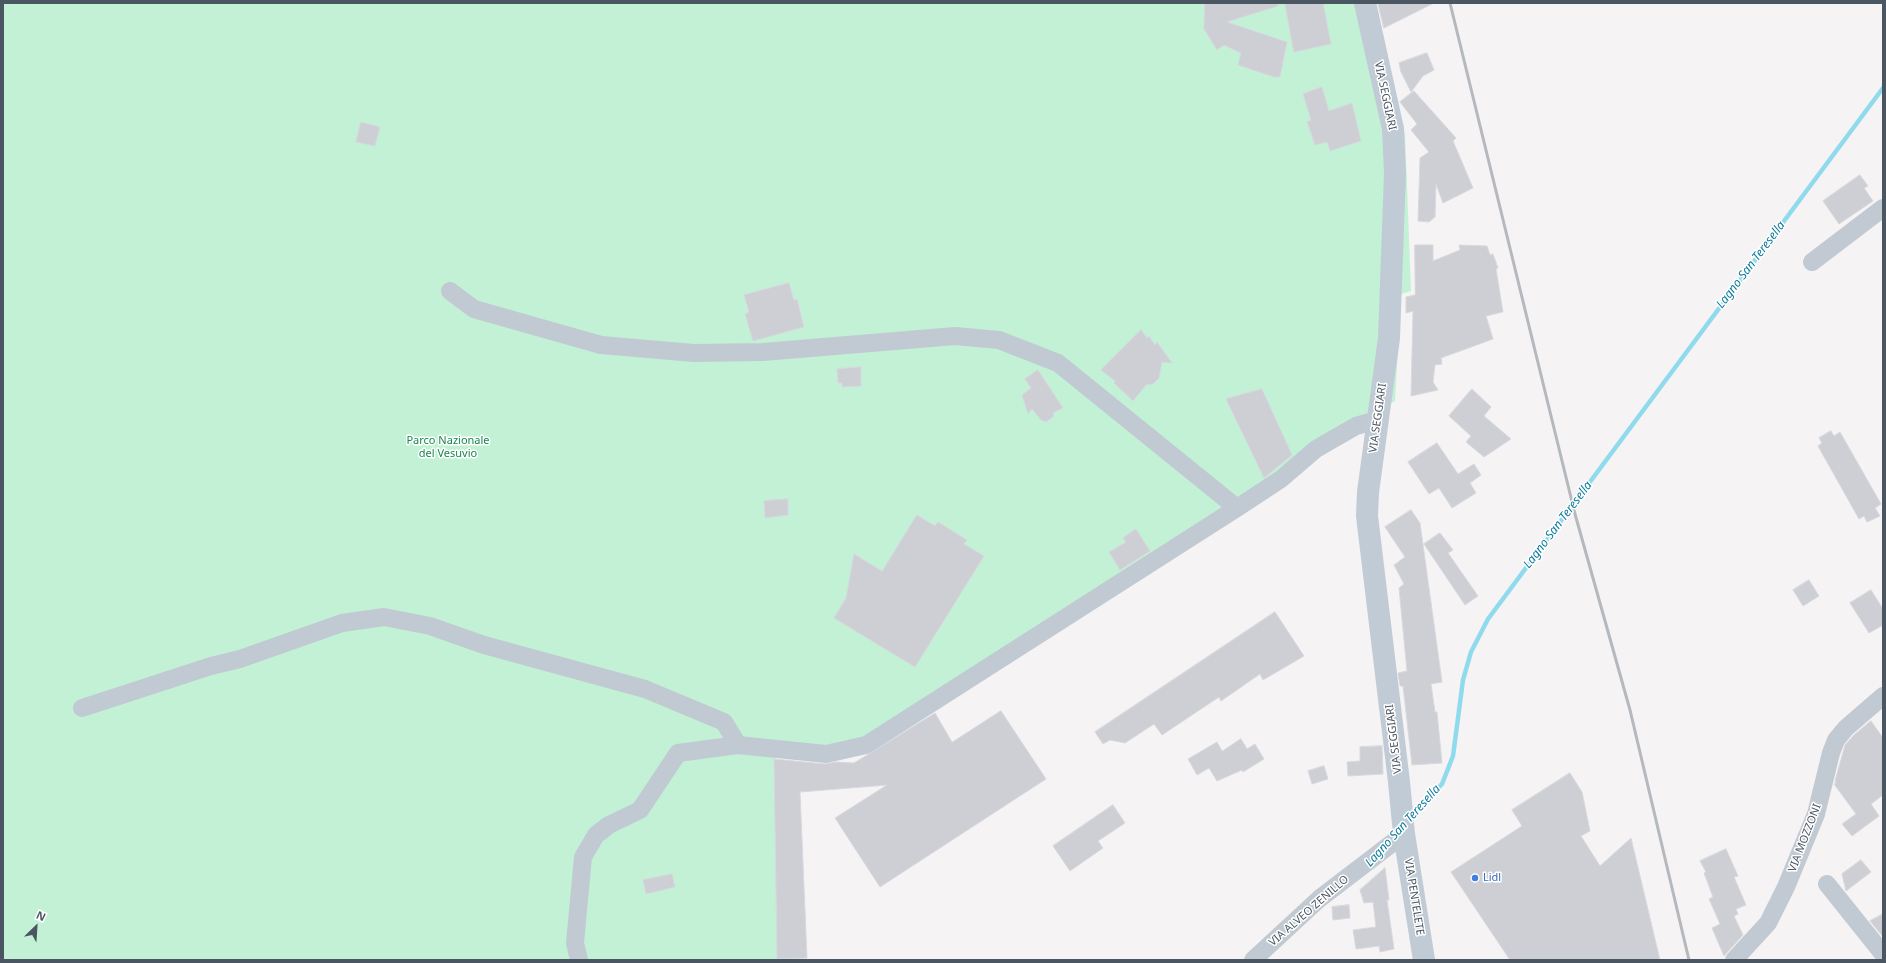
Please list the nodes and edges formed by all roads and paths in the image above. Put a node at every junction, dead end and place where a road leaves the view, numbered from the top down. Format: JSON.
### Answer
{"nodes":[{"id":1,"x":1365,"y":3,"type":"edge"},
{"id":2,"x":1883,"y":208,"type":"edge"},
{"id":3,"x":1812,"y":262,"type":"dead end"},
{"id":4,"x":450,"y":291,"type":"dead end"},
{"id":5,"x":1377,"y":420,"type":"junction"},
{"id":6,"x":1236,"y":508,"type":"junction"},
{"id":7,"x":1883,"y":696,"type":"edge"},
{"id":8,"x":82,"y":708,"type":"dead end"},
{"id":9,"x":738,"y":745,"type":"junction"},
{"id":10,"x":1404,"y":834,"type":"junction"},
{"id":11,"x":1827,"y":884,"type":"dead end"},
{"id":12,"x":1883,"y":954,"type":"edge"},
{"id":13,"x":579,"y":960,"type":"edge"},
{"id":14,"x":1253,"y":960,"type":"edge"},
{"id":15,"x":1424,"y":960,"type":"edge"},
{"id":16,"x":1734,"y":960,"type":"edge"}],
"edges":[{"from":1,"to":5,"type":"main road","name":"VIA SEGGIARI"},
{"from":2,"to":3,"type":"street"},
{"from":4,"to":6,"type":"street"},
{"from":5,"to":6,"type":"street"},
{"from":5,"to":10,"type":"main road","name":"VIA SEGGIARI"},
{"from":6,"to":9,"type":"street"},
{"from":7,"to":16,"type":"street","name":"VIA MOZZONI"},
{"from":8,"to":9,"type":"street"},
{"from":9,"to":13,"type":"street"},
{"from":10,"to":14,"type":"street","name":"VIA ALVEO ZENILLO"},
{"from":10,"to":15,"type":"main road","name":"VIA PENTELETE"},
{"from":11,"to":12,"type":"street"}]}
